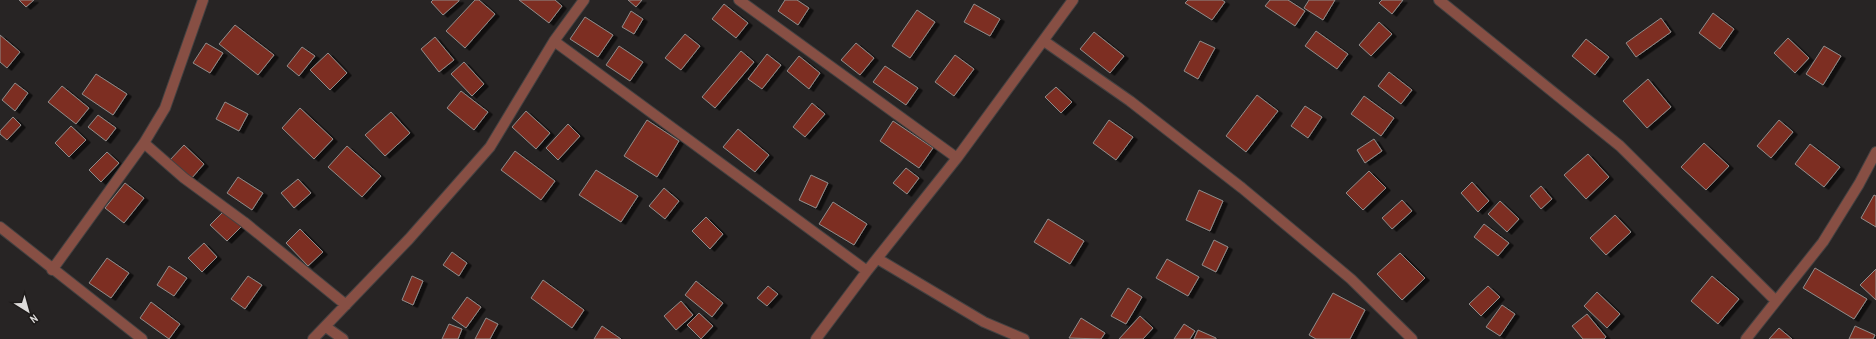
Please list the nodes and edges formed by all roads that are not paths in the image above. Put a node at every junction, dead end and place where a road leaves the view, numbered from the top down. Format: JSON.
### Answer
{"nodes":[{"id":1,"x":203,"y":0,"type":"edge"},
{"id":2,"x":584,"y":0,"type":"edge"},
{"id":3,"x":739,"y":0,"type":"edge"},
{"id":4,"x":1073,"y":0,"type":"edge"},
{"id":5,"x":1439,"y":0,"type":"edge"},
{"id":6,"x":554,"y":40,"type":"junction"},
{"id":7,"x":1044,"y":41,"type":"junction"},
{"id":8,"x":144,"y":143,"type":"junction"},
{"id":9,"x":1876,"y":152,"type":"edge"},
{"id":10,"x":957,"y":158,"type":"junction"},
{"id":11,"x":0,"y":227,"type":"edge"},
{"id":12,"x":878,"y":259,"type":"junction"},
{"id":13,"x":52,"y":270,"type":"junction"},
{"id":14,"x":867,"y":271,"type":"junction"},
{"id":15,"x":1775,"y":300,"type":"junction"},
{"id":16,"x":346,"y":305,"type":"junction"},
{"id":17,"x":326,"y":327,"type":"junction"},
{"id":18,"x":142,"y":339,"type":"edge"},
{"id":19,"x":313,"y":339,"type":"edge"},
{"id":20,"x":343,"y":339,"type":"edge"},
{"id":21,"x":816,"y":339,"type":"edge"},
{"id":22,"x":1024,"y":339,"type":"edge"},
{"id":23,"x":1412,"y":339,"type":"edge"},
{"id":24,"x":1746,"y":339,"type":"edge"}],
"edges":[{"from":1,"to":8,"type":"street"},
{"from":2,"to":6,"type":"street"},
{"from":3,"to":10,"type":"street"},
{"from":4,"to":7,"type":"street"},
{"from":5,"to":15,"type":"street"},
{"from":6,"to":14,"type":"street"},
{"from":6,"to":16,"type":"street"},
{"from":7,"to":10,"type":"street"},
{"from":7,"to":23,"type":"street"},
{"from":8,"to":13,"type":"street"},
{"from":8,"to":16,"type":"street"},
{"from":9,"to":15,"type":"street"},
{"from":10,"to":12,"type":"street"},
{"from":11,"to":13,"type":"street"},
{"from":12,"to":14,"type":"street"},
{"from":12,"to":22,"type":"street"},
{"from":13,"to":18,"type":"street"},
{"from":14,"to":21,"type":"street"},
{"from":15,"to":24,"type":"street"},
{"from":16,"to":17,"type":"street"},
{"from":17,"to":19,"type":"street"},
{"from":17,"to":20,"type":"street"}]}
